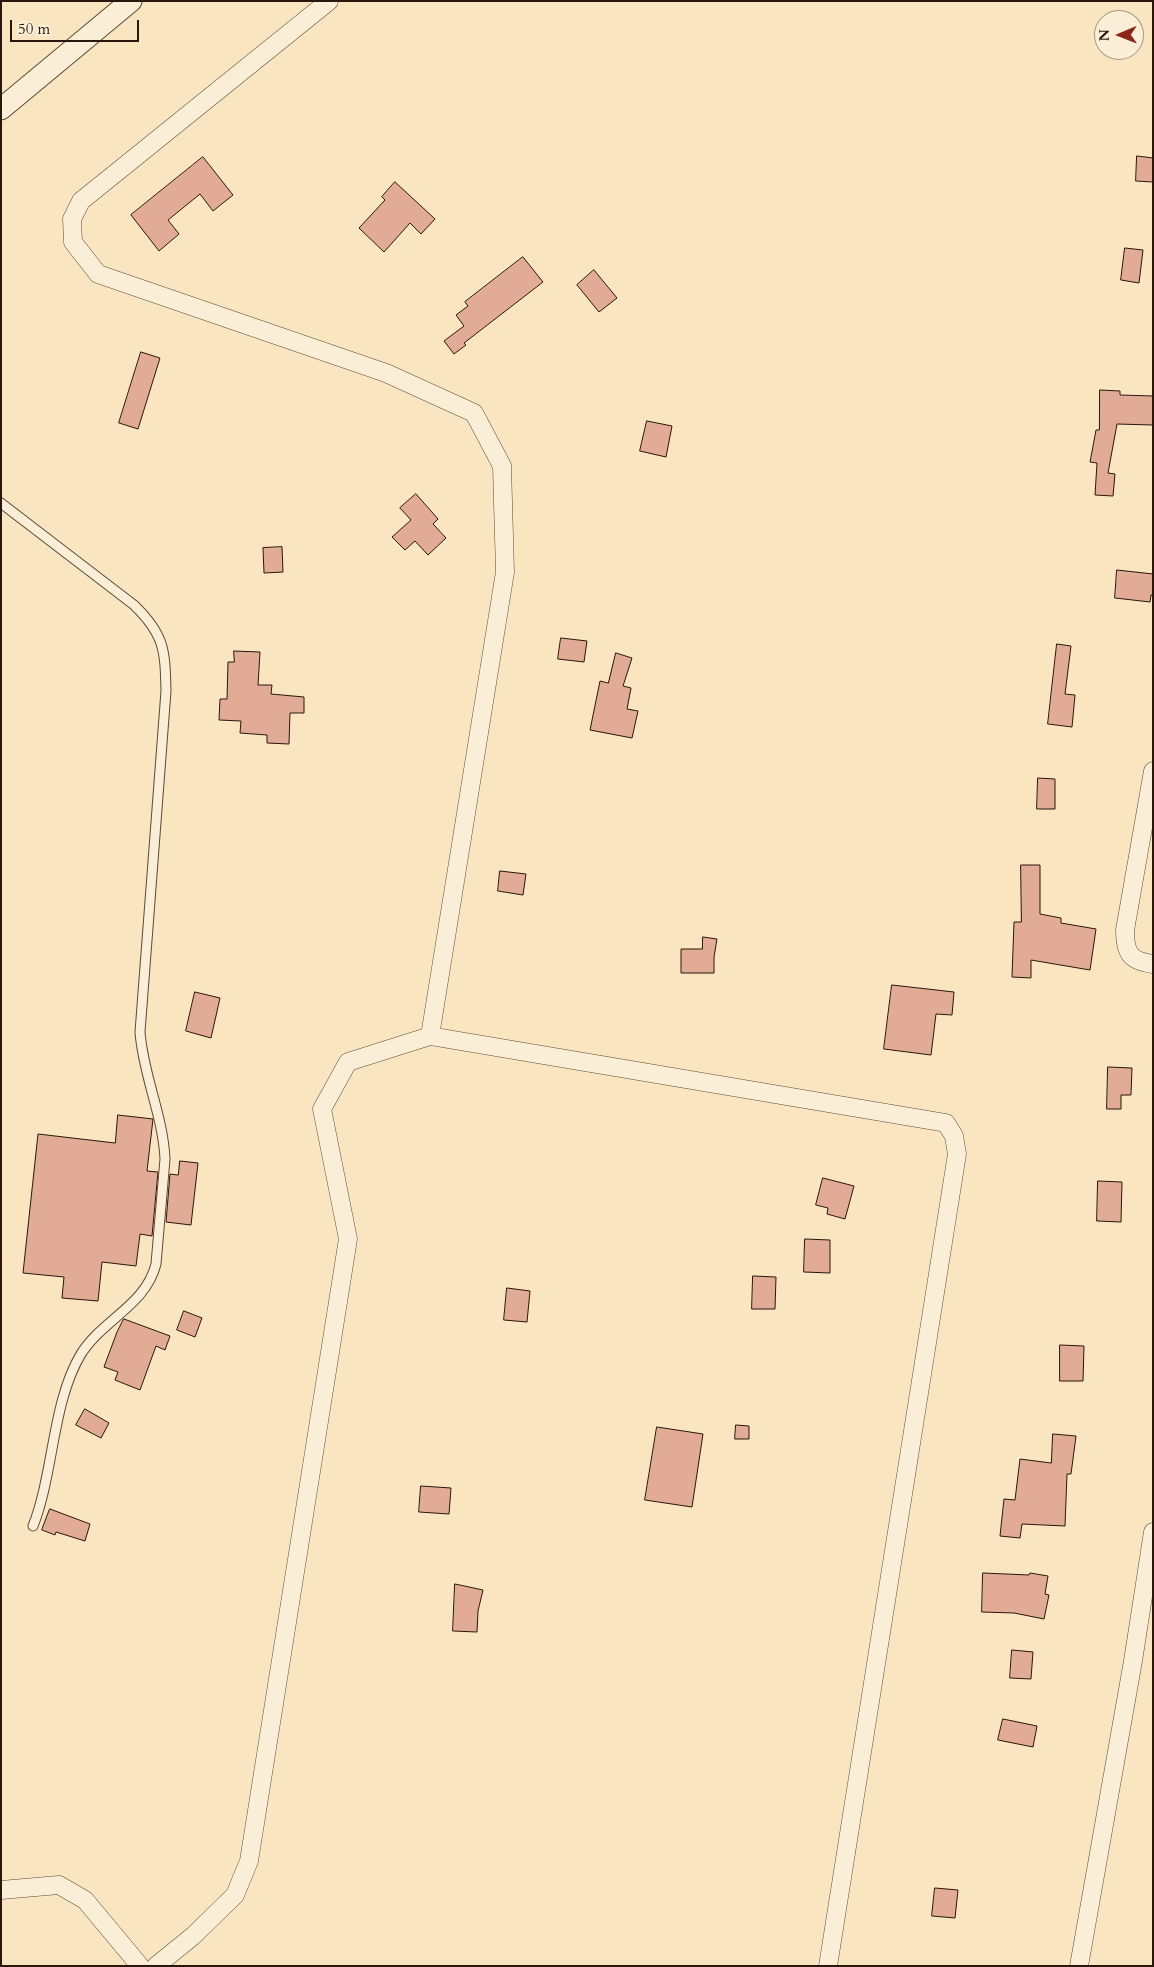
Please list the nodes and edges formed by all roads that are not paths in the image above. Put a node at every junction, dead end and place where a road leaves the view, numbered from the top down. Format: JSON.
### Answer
{"nodes":[{"id":1,"x":131,"y":1,"type":"edge"},
{"id":2,"x":329,"y":1,"type":"edge"},
{"id":3,"x":1,"y":110,"type":"edge"},
{"id":4,"x":1,"y":503,"type":"edge"},
{"id":5,"x":1153,"y":771,"type":"edge"},
{"id":6,"x":1153,"y":964,"type":"edge"},
{"id":7,"x":430,"y":1036,"type":"junction"},
{"id":8,"x":33,"y":1526,"type":"dead end"},
{"id":9,"x":1153,"y":1532,"type":"edge"},
{"id":10,"x":1,"y":1890,"type":"edge"},
{"id":11,"x":140,"y":1966,"type":"edge"},
{"id":12,"x":156,"y":1966,"type":"edge"},
{"id":13,"x":828,"y":1966,"type":"edge"},
{"id":14,"x":1079,"y":1966,"type":"edge"}],
"edges":[{"from":1,"to":3,"type":"street"},
{"from":2,"to":7,"type":"street"},
{"from":4,"to":8,"type":"lane"},
{"from":5,"to":6,"type":"street"},
{"from":7,"to":12,"type":"street"},
{"from":7,"to":13,"type":"street"},
{"from":9,"to":14,"type":"street"},
{"from":10,"to":11,"type":"street"}]}
